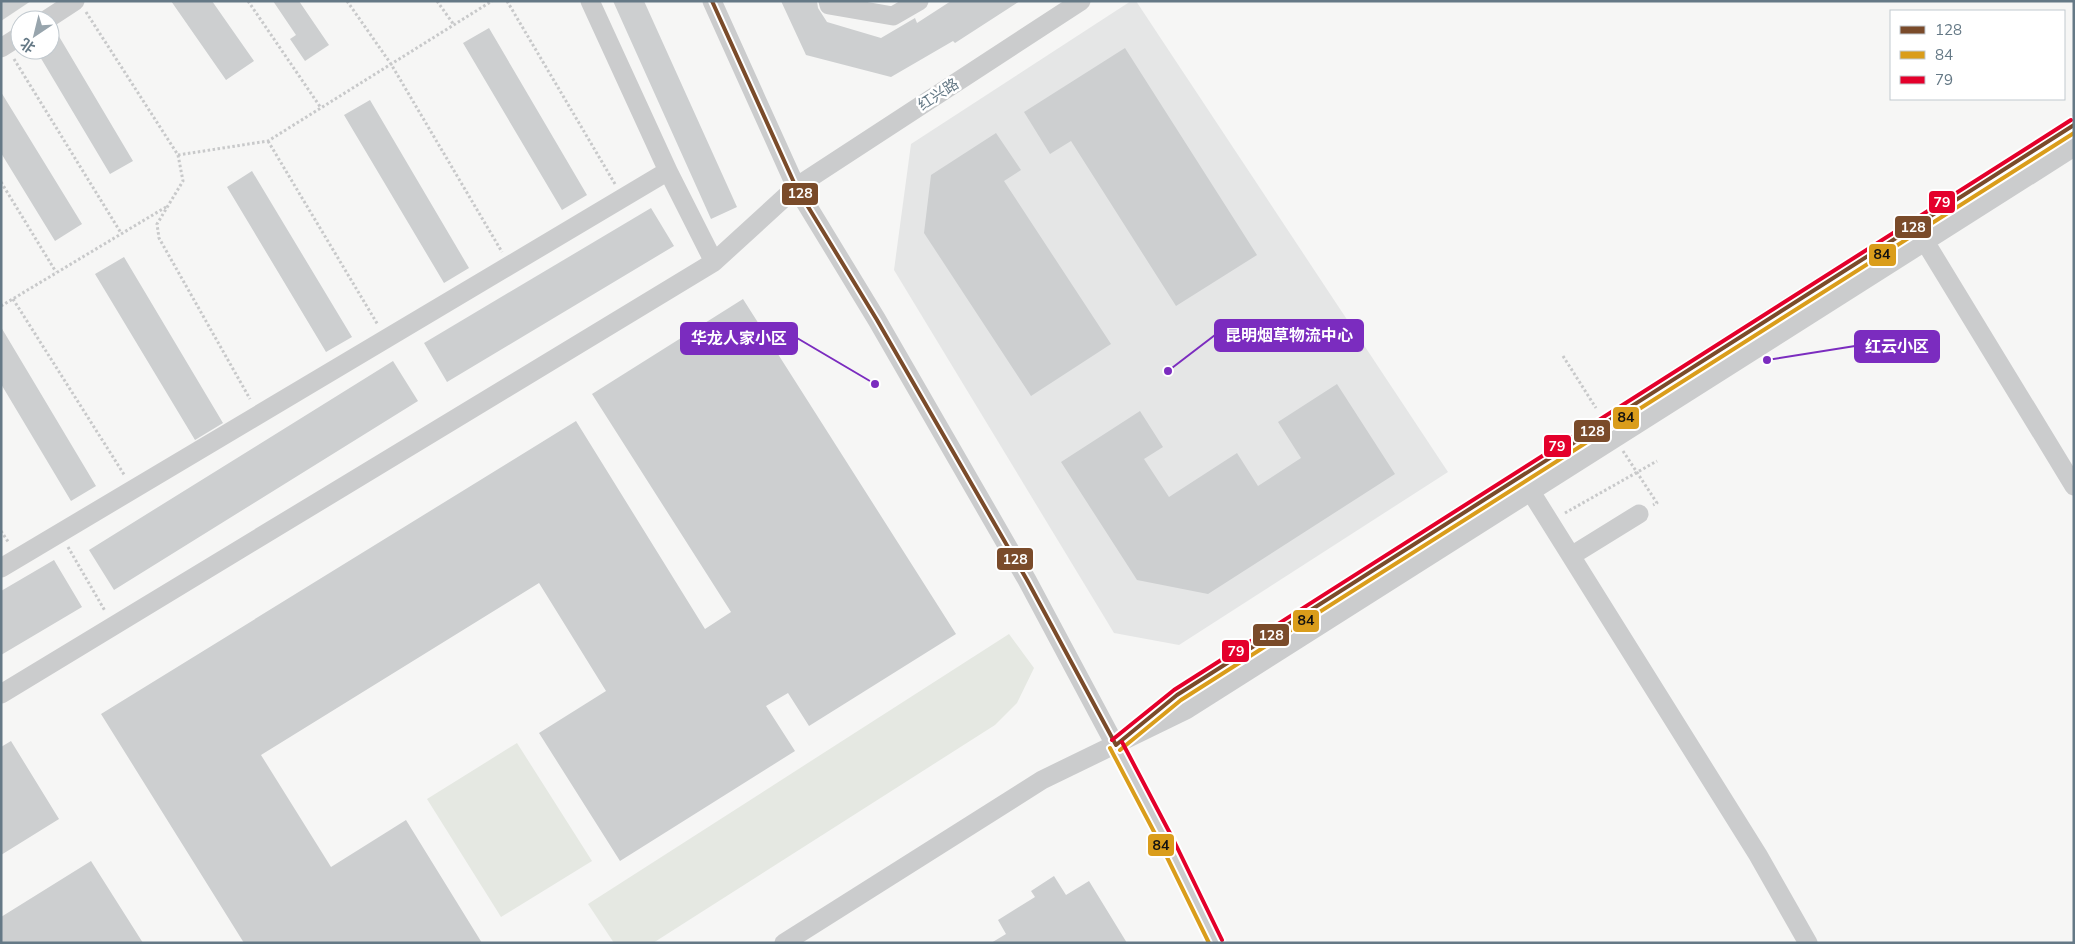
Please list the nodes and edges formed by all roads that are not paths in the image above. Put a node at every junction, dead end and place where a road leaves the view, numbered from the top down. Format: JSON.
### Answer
{"nodes":[{"id":1,"x":590,"y":1,"type":"edge"},
{"id":2,"x":712,"y":1,"type":"edge"},
{"id":3,"x":828,"y":1,"type":"edge"},
{"id":4,"x":919,"y":1,"type":"edge"},
{"id":5,"x":1082,"y":1,"type":"edge"},
{"id":6,"x":80,"y":5,"type":"edge"},
{"id":7,"x":60,"y":14,"type":"edge"},
{"id":8,"x":2074,"y":125,"type":"edge"},
{"id":9,"x":2074,"y":147,"type":"edge"},
{"id":10,"x":668,"y":171,"type":"junction"},
{"id":11,"x":796,"y":188,"type":"junction"},
{"id":12,"x":1924,"y":240,"type":"junction"},
{"id":13,"x":714,"y":262,"type":"junction"},
{"id":14,"x":2074,"y":486,"type":"edge"},
{"id":15,"x":1530,"y":492,"type":"junction"},
{"id":16,"x":1639,"y":514,"type":"dead end"},
{"id":17,"x":1571,"y":556,"type":"junction"},
{"id":18,"x":1,"y":568,"type":"edge"},
{"id":19,"x":1,"y":694,"type":"edge"},
{"id":20,"x":1116,"y":745,"type":"junction"},
{"id":21,"x":784,"y":943,"type":"edge"},
{"id":22,"x":1216,"y":943,"type":"edge"},
{"id":23,"x":1808,"y":943,"type":"edge"}],
"edges":[{"from":1,"to":10,"type":"street"},
{"from":2,"to":11,"type":"street"},
{"from":3,"to":4,"type":"street"},
{"from":5,"to":11,"type":"street","name":"红兴路"},
{"from":6,"to":7,"type":"street"},
{"from":8,"to":20,"type":"street"},
{"from":9,"to":12,"type":"street"},
{"from":10,"to":13,"type":"street"},
{"from":10,"to":18,"type":"street"},
{"from":11,"to":13,"type":"street","name":"红兴路"},
{"from":11,"to":20,"type":"street"},
{"from":12,"to":14,"type":"street"},
{"from":12,"to":15,"type":"street"},
{"from":13,"to":19,"type":"street","name":"红兴路"},
{"from":15,"to":17,"type":"street"},
{"from":15,"to":20,"type":"street"},
{"from":16,"to":17,"type":"street"},
{"from":17,"to":23,"type":"street"},
{"from":20,"to":21,"type":"street"},
{"from":20,"to":22,"type":"street"}]}
